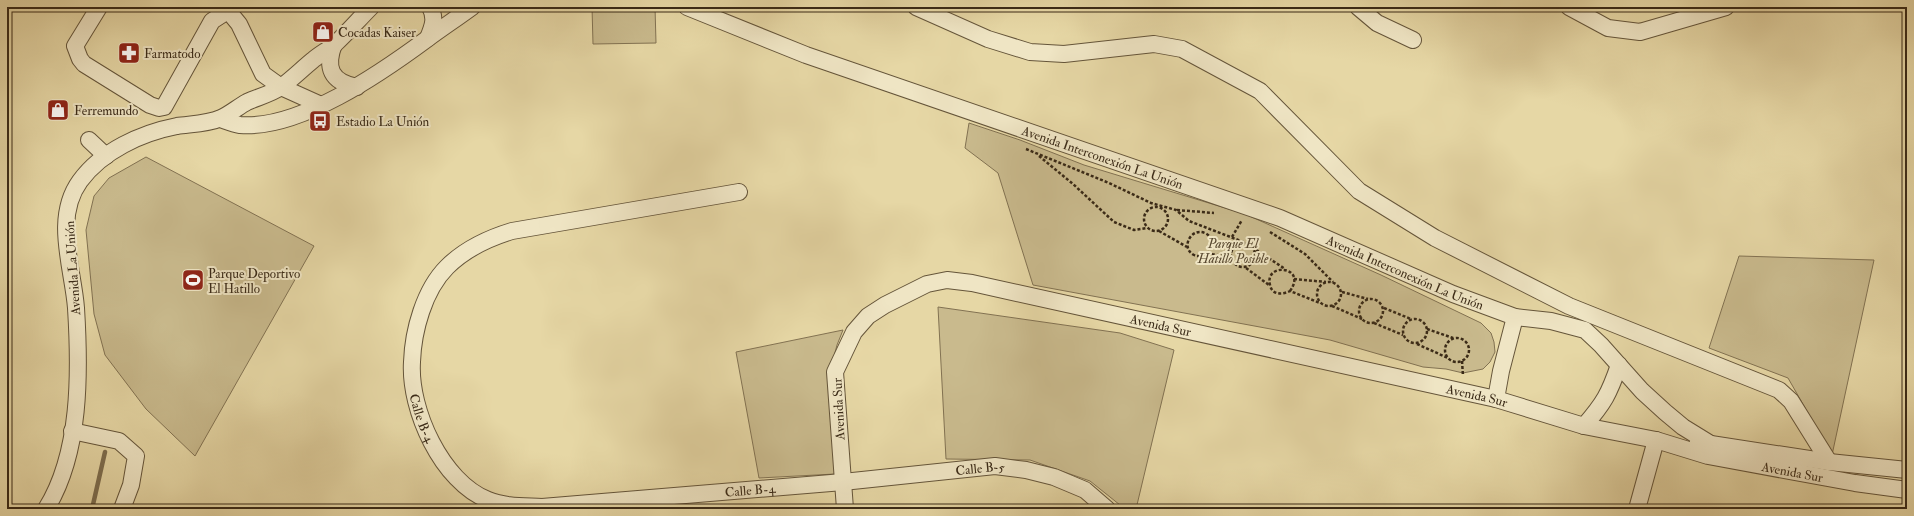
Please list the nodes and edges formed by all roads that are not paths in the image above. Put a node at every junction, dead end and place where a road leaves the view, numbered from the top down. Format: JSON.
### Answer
{"nodes":[{"id":1,"x":99,"y":7,"type":"edge"},
{"id":2,"x":371,"y":7,"type":"edge"},
{"id":3,"x":430,"y":7,"type":"edge"},
{"id":4,"x":472,"y":7,"type":"edge"},
{"id":5,"x":687,"y":7,"type":"edge"},
{"id":6,"x":916,"y":7,"type":"edge"},
{"id":7,"x":1358,"y":7,"type":"edge"},
{"id":8,"x":1569,"y":7,"type":"edge"},
{"id":9,"x":1726,"y":7,"type":"edge"},
{"id":10,"x":227,"y":9,"type":"edge"},
{"id":11,"x":931,"y":12,"type":"edge"},
{"id":12,"x":428,"y":38,"type":"junction"},
{"id":13,"x":1413,"y":40,"type":"dead end"},
{"id":14,"x":334,"y":44,"type":"junction"},
{"id":15,"x":281,"y":87,"type":"junction"},
{"id":16,"x":357,"y":87,"type":"junction"},
{"id":17,"x":321,"y":106,"type":"junction"},
{"id":18,"x":220,"y":119,"type":"junction"},
{"id":19,"x":89,"y":140,"type":"dead end"},
{"id":20,"x":106,"y":156,"type":"junction"},
{"id":21,"x":738,"y":192,"type":"dead end"},
{"id":22,"x":1515,"y":317,"type":"junction"},
{"id":23,"x":1619,"y":365,"type":"junction"},
{"id":24,"x":1496,"y":400,"type":"junction"},
{"id":25,"x":1584,"y":426,"type":"junction"},
{"id":26,"x":72,"y":432,"type":"junction"},
{"id":27,"x":1656,"y":440,"type":"junction"},
{"id":28,"x":1709,"y":443,"type":"junction"},
{"id":29,"x":1829,"y":462,"type":"junction"},
{"id":30,"x":1907,"y":470,"type":"edge"},
{"id":31,"x":843,"y":482,"type":"junction"},
{"id":32,"x":1907,"y":490,"type":"edge"},
{"id":33,"x":46,"y":509,"type":"edge"},
{"id":34,"x":122,"y":509,"type":"edge"},
{"id":35,"x":845,"y":509,"type":"edge"},
{"id":36,"x":1107,"y":509,"type":"edge"},
{"id":37,"x":1637,"y":509,"type":"edge"}],
"edges":[{"from":1,"to":10,"type":"street"},
{"from":2,"to":14,"type":"street","name":"Avenida La Unión"},
{"from":3,"to":12,"type":"street"},
{"from":4,"to":12,"type":"street","name":"Avenida La Unión"},
{"from":5,"to":22,"type":"street","name":"Avenida Interconexión La Unión"},
{"from":6,"to":11,"type":"street"},
{"from":7,"to":13,"type":"street"},
{"from":8,"to":9,"type":"street"},
{"from":10,"to":15,"type":"street"},
{"from":11,"to":29,"type":"street"},
{"from":12,"to":16,"type":"street","name":"Avenida La Unión"},
{"from":14,"to":15,"type":"street","name":"Avenida La Unión"},
{"from":14,"to":16,"type":"street"},
{"from":15,"to":17,"type":"street"},
{"from":15,"to":18,"type":"street","name":"Avenida La Unión"},
{"from":16,"to":17,"type":"street","name":"Avenida La Unión"},
{"from":17,"to":18,"type":"street","name":"Avenida La Unión"},
{"from":18,"to":20,"type":"street","name":"Avenida La Unión"},
{"from":19,"to":20,"type":"street"},
{"from":20,"to":26,"type":"street","name":"Avenida La Unión"},
{"from":21,"to":31,"type":"street","name":"Calle B-4"},
{"from":22,"to":23,"type":"street","name":"Avenida Sur"},
{"from":22,"to":24,"type":"street"},
{"from":23,"to":25,"type":"street"},
{"from":23,"to":28,"type":"street","name":"Avenida Sur"},
{"from":24,"to":25,"type":"street","name":"Avenida Sur"},
{"from":24,"to":31,"type":"street","name":"Avenida Sur"},
{"from":25,"to":27,"type":"street","name":"Avenida Sur"},
{"from":26,"to":33,"type":"street","name":"Avenida La Unión"},
{"from":26,"to":34,"type":"street"},
{"from":27,"to":28,"type":"street","name":"Avenida Sur"},
{"from":27,"to":32,"type":"street","name":"Avenida Sur"},
{"from":27,"to":37,"type":"street"},
{"from":28,"to":29,"type":"street","name":"Avenida Sur"},
{"from":29,"to":30,"type":"street","name":"Avenida Sur"},
{"from":31,"to":35,"type":"street","name":"Avenida Sur"},
{"from":31,"to":36,"type":"street","name":"Calle B-5"}]}
